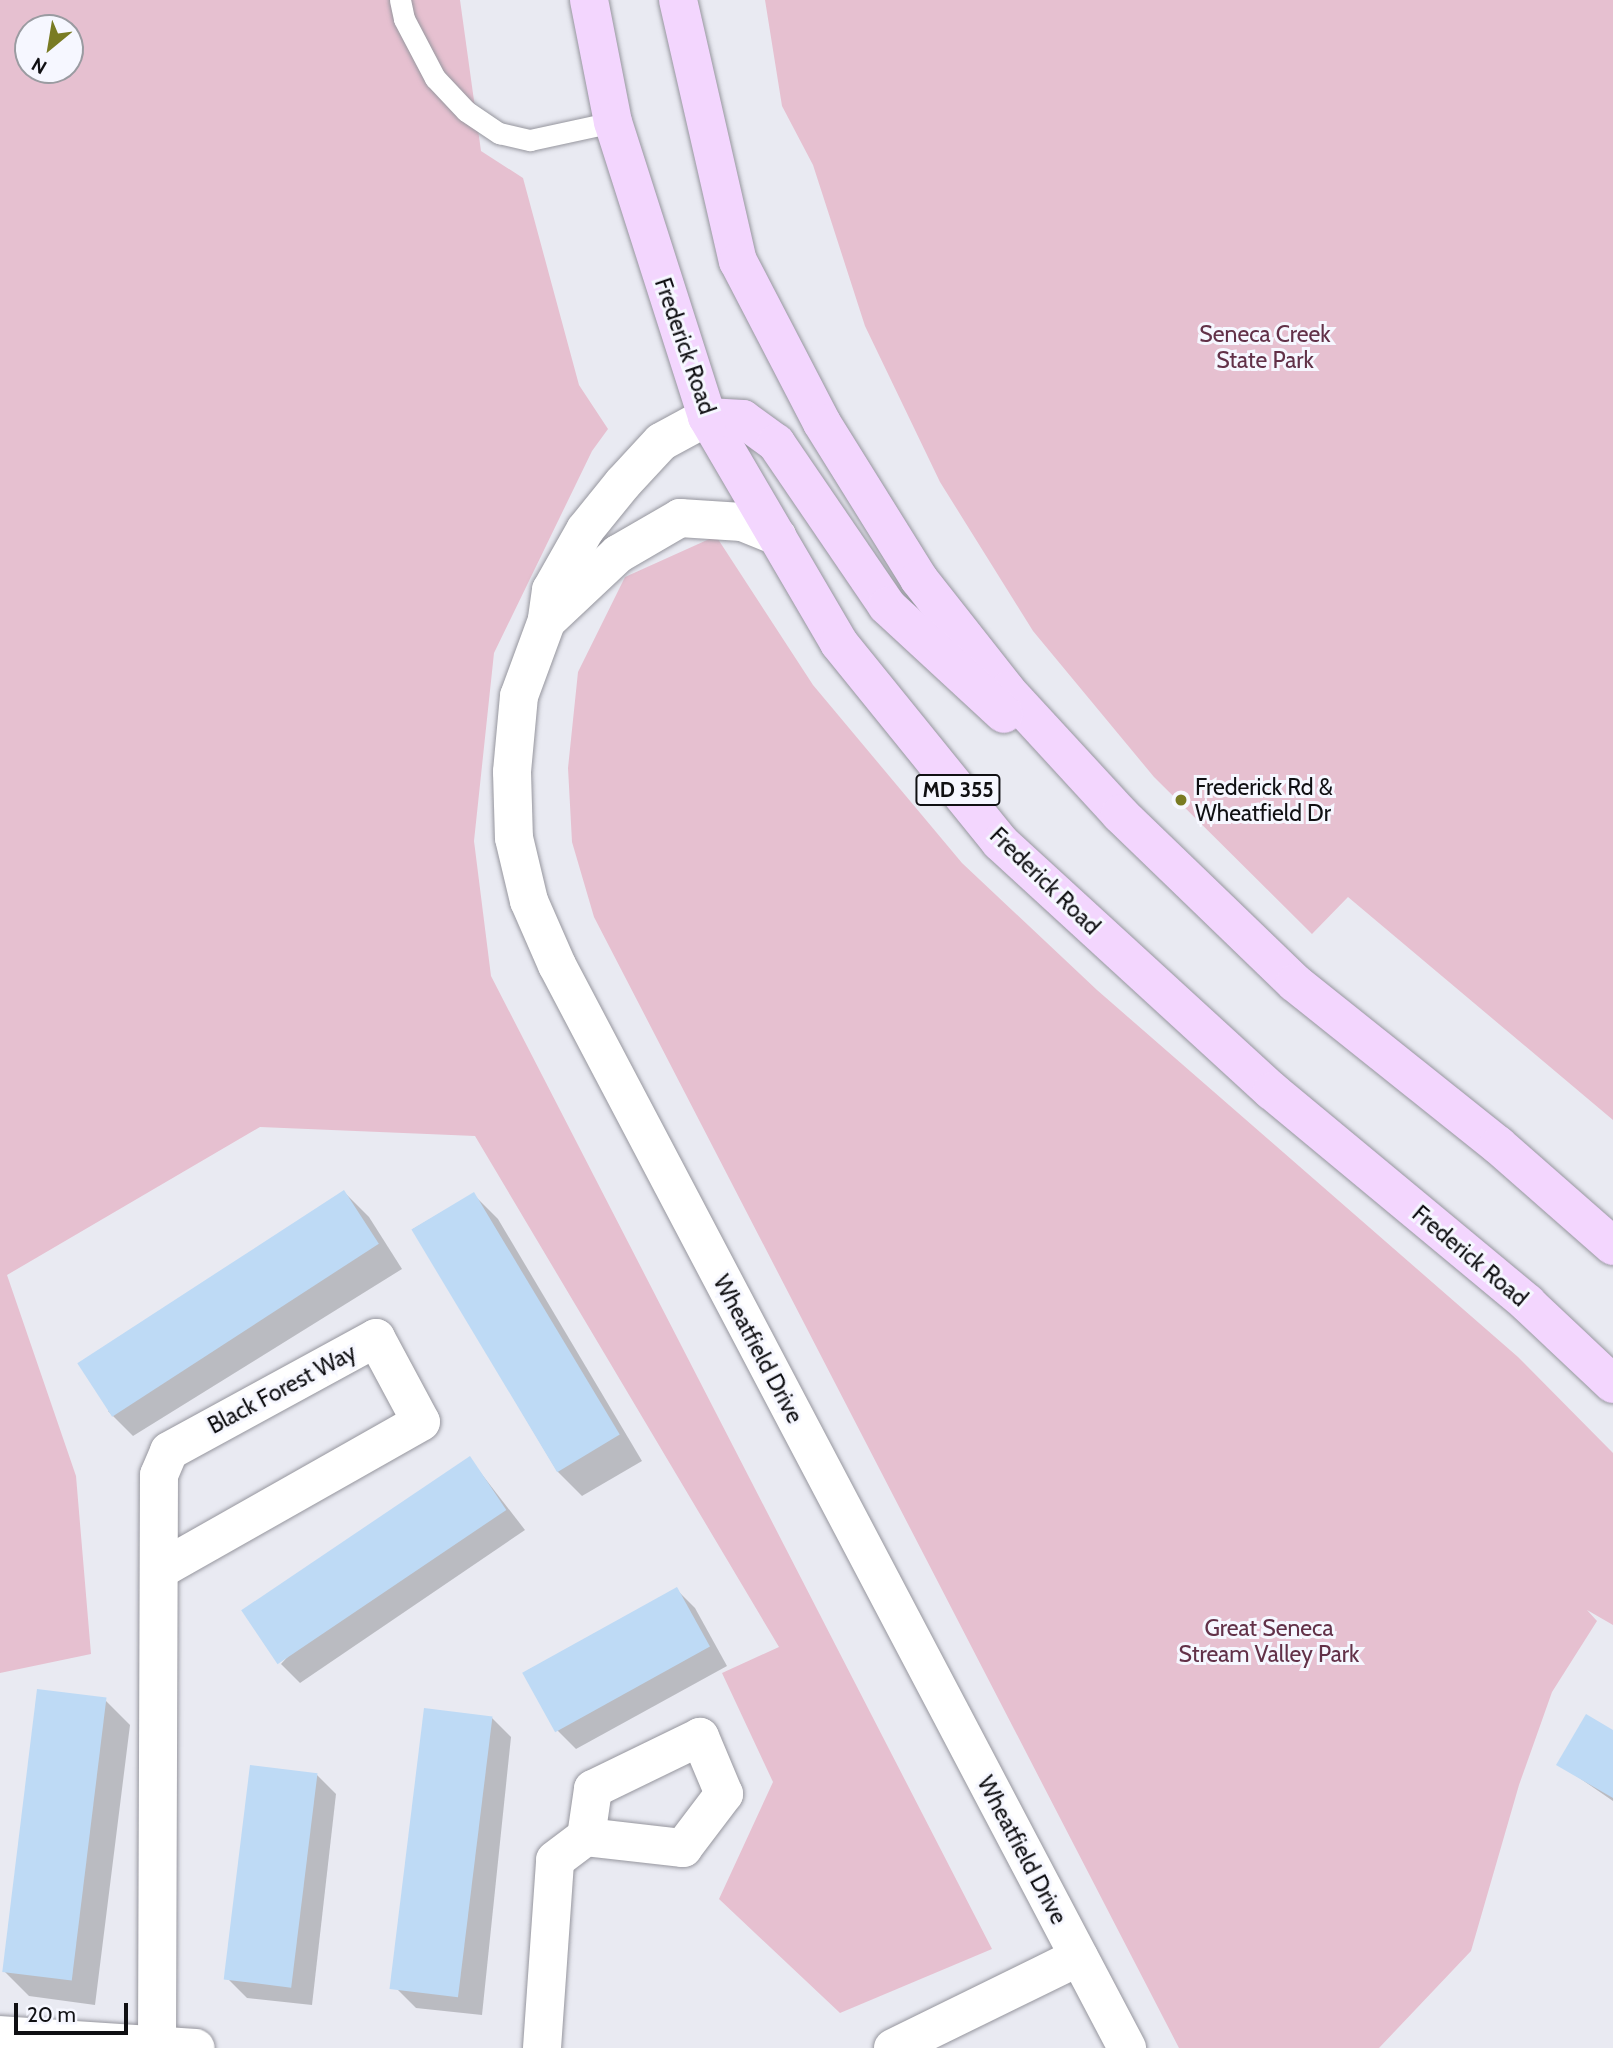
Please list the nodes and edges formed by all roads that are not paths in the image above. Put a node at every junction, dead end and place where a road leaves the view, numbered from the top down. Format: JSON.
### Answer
{"nodes":[{"id":1,"x":400,"y":0,"type":"edge"},
{"id":2,"x":589,"y":0,"type":"edge"},
{"id":3,"x":678,"y":0,"type":"edge"},
{"id":4,"x":613,"y":122,"type":"junction"},
{"id":5,"x":707,"y":417,"type":"junction"},
{"id":6,"x":777,"y":536,"type":"junction"},
{"id":7,"x":547,"y":620,"type":"junction"},
{"id":8,"x":1120,"y":814,"type":"junction"},
{"id":9,"x":1613,"y":1246,"type":"edge"},
{"id":10,"x":1613,"y":1384,"type":"edge"},
{"id":11,"x":159,"y":1570,"type":"junction"},
{"id":12,"x":586,"y":1837,"type":"dead end"},
{"id":13,"x":1079,"y":1957,"type":"junction"},
{"id":14,"x":0,"y":2035,"type":"edge"},
{"id":15,"x":157,"y":2045,"type":"junction"},
{"id":16,"x":911,"y":2045,"type":"edge"},
{"id":17,"x":196,"y":2048,"type":"edge"},
{"id":18,"x":542,"y":2048,"type":"edge"},
{"id":19,"x":1127,"y":2048,"type":"edge"}],
"edges":[{"from":1,"to":4,"type":"lane"},
{"from":2,"to":4,"type":"main road","name":"Frederick Road","number":"MD 355"},
{"from":3,"to":8,"type":"main road"},
{"from":4,"to":5,"type":"main road","name":"Frederick Road","number":"MD 355"},
{"from":5,"to":6,"type":"main road","name":"Frederick Road","number":"MD 355"},
{"from":5,"to":7,"type":"street","name":"Wheatfield Drive"},
{"from":5,"to":8,"type":"main road"},
{"from":6,"to":7,"type":"street","name":"Wheatfield Drive"},
{"from":6,"to":10,"type":"main road","name":"Frederick Road","number":"MD 355"},
{"from":7,"to":13,"type":"street","name":"Wheatfield Drive"},
{"from":8,"to":9,"type":"main road"},
{"from":11,"to":11,"type":"street","name":"Black Forest Way"},
{"from":11,"to":15,"type":"street","name":"Black Forest Way"},
{"from":12,"to":18,"type":"street"},
{"from":13,"to":16,"type":"street"},
{"from":13,"to":19,"type":"street","name":"Wheatfield Drive"},
{"from":14,"to":15,"type":"street"},
{"from":15,"to":17,"type":"street"}]}
